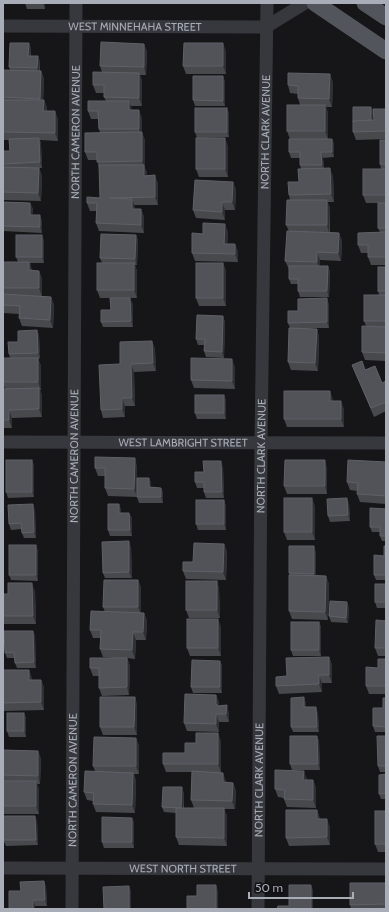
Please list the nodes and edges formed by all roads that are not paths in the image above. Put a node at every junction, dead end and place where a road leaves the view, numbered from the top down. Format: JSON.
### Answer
{"nodes":[{"id":1,"x":76,"y":3,"type":"edge"},
{"id":2,"x":267,"y":3,"type":"edge"},
{"id":3,"x":305,"y":3,"type":"edge"},
{"id":4,"x":315,"y":3,"type":"edge"},
{"id":5,"x":365,"y":3,"type":"edge"},
{"id":6,"x":386,"y":17,"type":"edge"},
{"id":7,"x":3,"y":26,"type":"edge"},
{"id":8,"x":76,"y":27,"type":"junction"},
{"id":9,"x":266,"y":27,"type":"junction"},
{"id":10,"x":386,"y":51,"type":"edge"},
{"id":11,"x":3,"y":442,"type":"edge"},
{"id":12,"x":75,"y":442,"type":"junction"},
{"id":13,"x":261,"y":443,"type":"junction"},
{"id":14,"x":386,"y":443,"type":"edge"},
{"id":15,"x":3,"y":868,"type":"edge"},
{"id":16,"x":72,"y":868,"type":"junction"},
{"id":17,"x":258,"y":868,"type":"junction"},
{"id":18,"x":386,"y":869,"type":"edge"},
{"id":19,"x":72,"y":909,"type":"edge"},
{"id":20,"x":258,"y":909,"type":"edge"}],
"edges":[{"from":1,"to":8,"type":"street","name":"NORTH CAMERON AVENUE"},
{"from":2,"to":9,"type":"street","name":"NORTH CLARK AVENUE"},
{"from":3,"to":9,"type":"street"},
{"from":4,"to":10,"type":"main road"},
{"from":5,"to":6,"type":"main road"},
{"from":7,"to":8,"type":"street","name":"WEST MINNEHAHA STREET"},
{"from":8,"to":9,"type":"street","name":"WEST MINNEHAHA STREET"},
{"from":8,"to":12,"type":"street","name":"NORTH CAMERON AVENUE"},
{"from":9,"to":13,"type":"street","name":"NORTH CLARK AVENUE"},
{"from":11,"to":12,"type":"street","name":"WEST LAMBRIGHT STREET"},
{"from":12,"to":13,"type":"street","name":"WEST LAMBRIGHT STREET"},
{"from":12,"to":16,"type":"street","name":"NORTH CAMERON AVENUE"},
{"from":13,"to":14,"type":"street","name":"WEST LAMBRIGHT STREET"},
{"from":13,"to":17,"type":"street","name":"NORTH CLARK AVENUE"},
{"from":15,"to":16,"type":"street","name":"WEST NORTH STREET"},
{"from":16,"to":17,"type":"street","name":"WEST NORTH STREET"},
{"from":16,"to":19,"type":"street","name":"NORTH CAMERON AVENUE"},
{"from":17,"to":18,"type":"street","name":"WEST NORTH STREET"},
{"from":17,"to":20,"type":"street","name":"NORTH CLARK AVENUE"}]}
